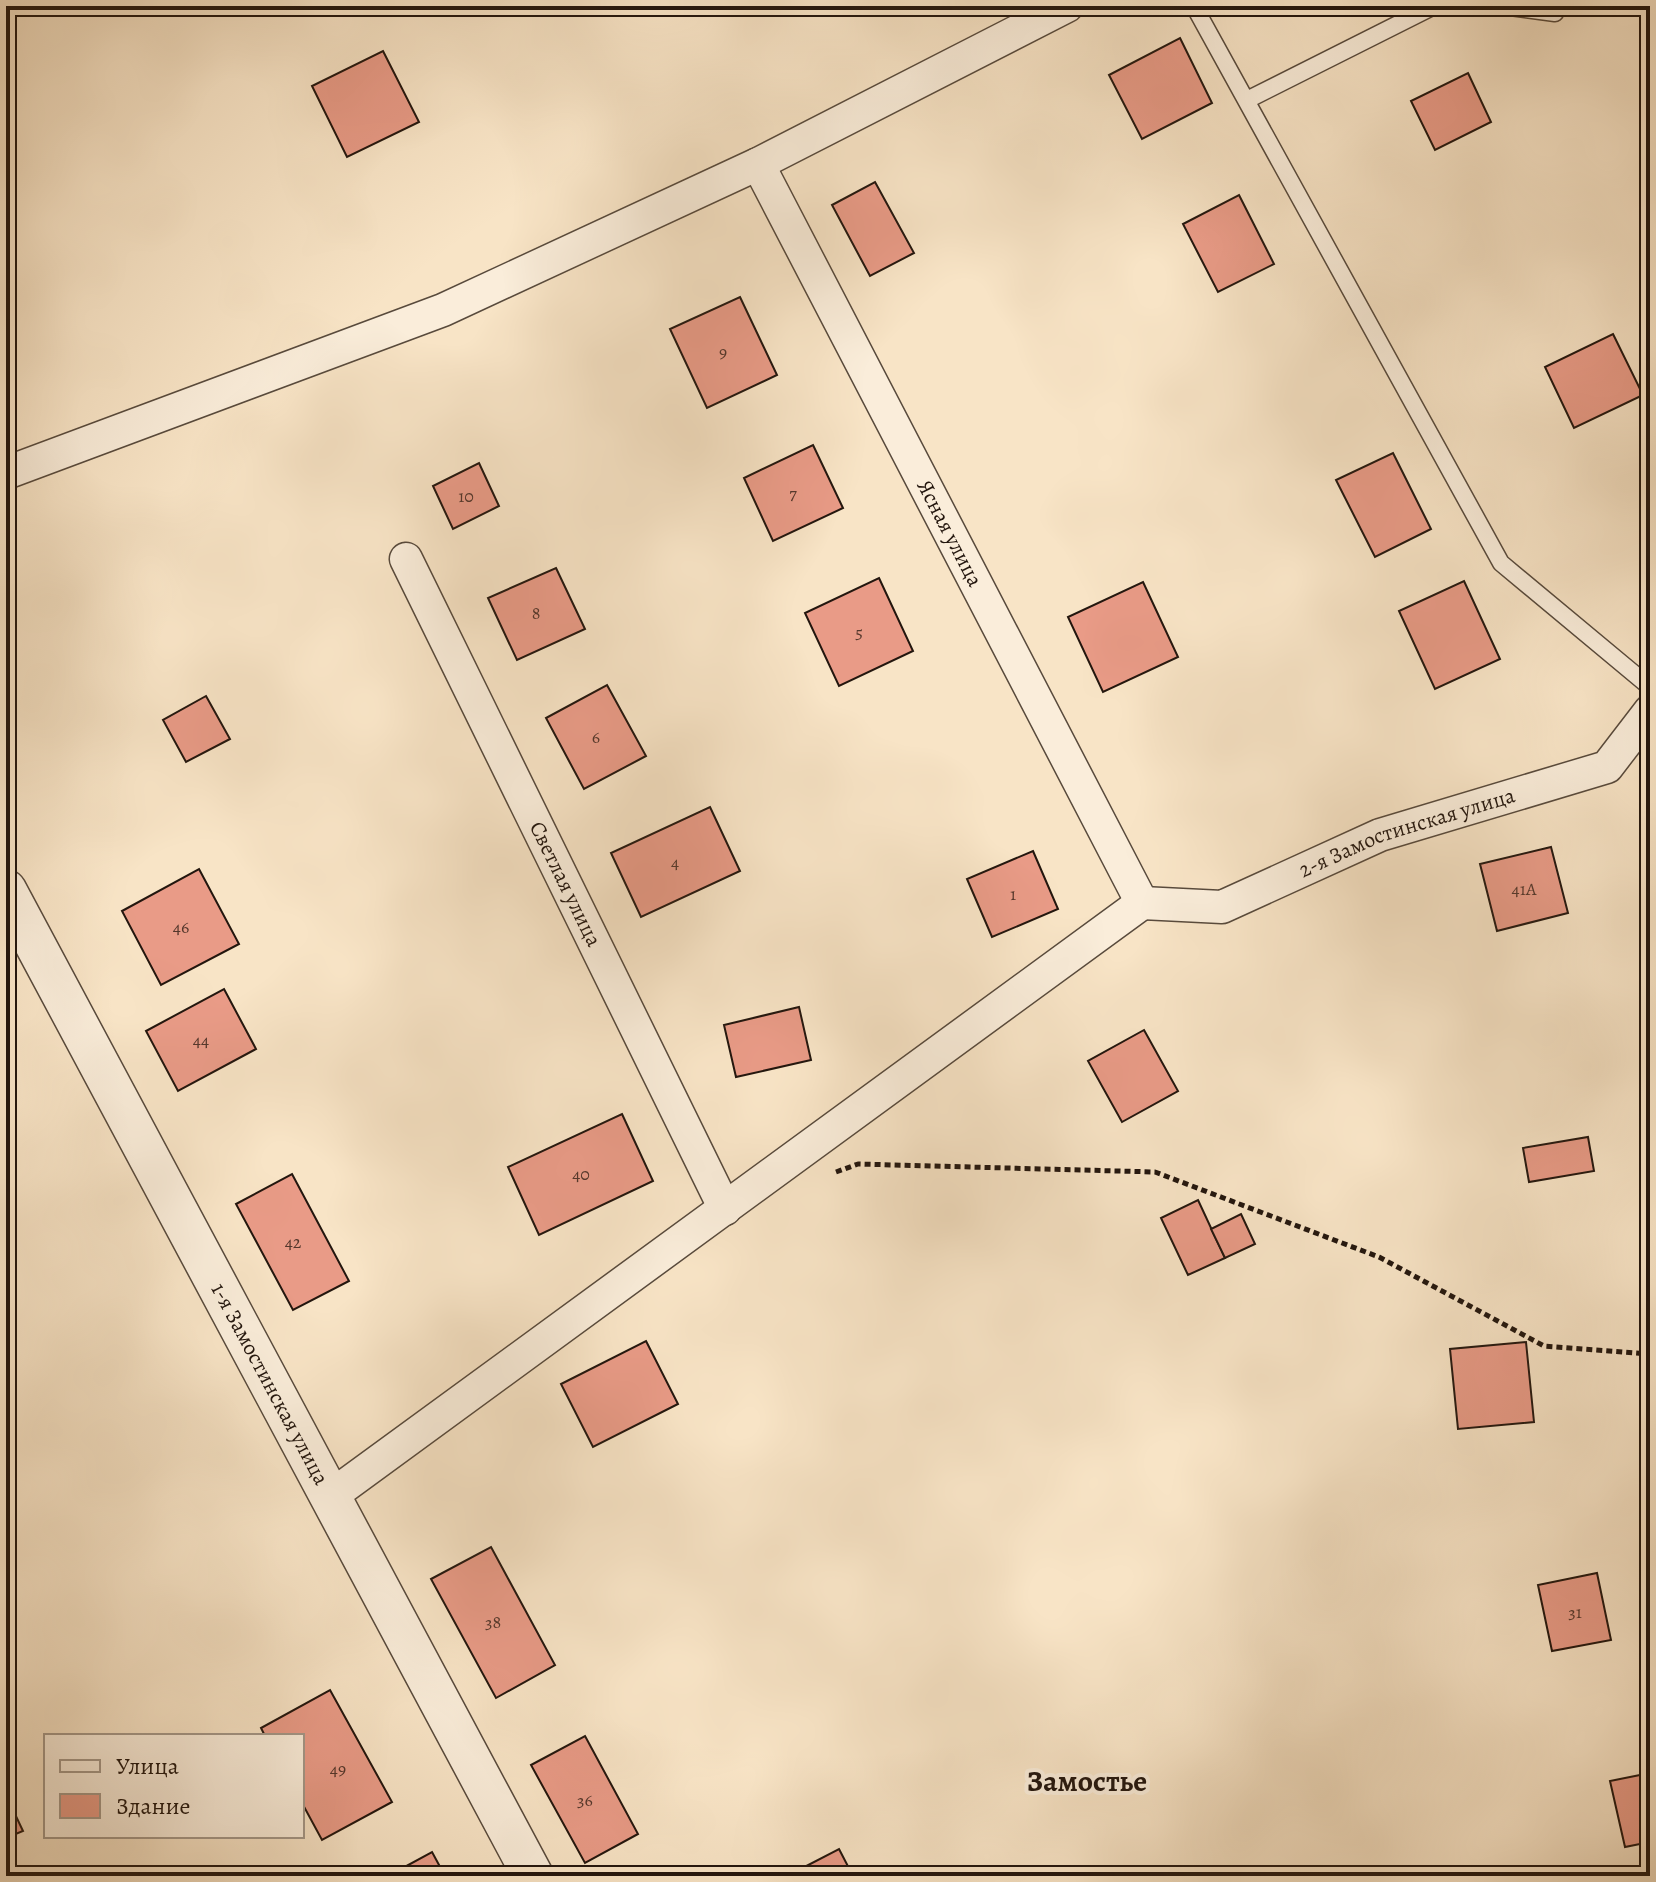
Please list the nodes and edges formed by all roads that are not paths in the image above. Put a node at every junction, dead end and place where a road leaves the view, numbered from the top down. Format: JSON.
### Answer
{"nodes":[{"id":1,"x":1067,"y":6,"type":"edge"},
{"id":2,"x":1194,"y":6,"type":"edge"},
{"id":3,"x":1434,"y":6,"type":"edge"},
{"id":4,"x":1503,"y":6,"type":"edge"},
{"id":5,"x":1555,"y":13,"type":"dead end"},
{"id":6,"x":1247,"y":100,"type":"junction"},
{"id":7,"x":758,"y":164,"type":"junction"},
{"id":8,"x":6,"y":473,"type":"edge"},
{"id":9,"x":406,"y":559,"type":"dead end"},
{"id":10,"x":1650,"y":687,"type":"edge"},
{"id":11,"x":1650,"y":711,"type":"edge"},
{"id":12,"x":6,"y":890,"type":"edge"},
{"id":13,"x":1142,"y":903,"type":"junction"},
{"id":14,"x":725,"y":1209,"type":"junction"},
{"id":15,"x":331,"y":1496,"type":"junction"},
{"id":16,"x":533,"y":1876,"type":"edge"}],
"edges":[{"from":1,"to":7,"type":"street"},
{"from":2,"to":6,"type":"lane"},
{"from":3,"to":6,"type":"lane"},
{"from":4,"to":5,"type":"lane"},
{"from":6,"to":10,"type":"lane"},
{"from":7,"to":8,"type":"street"},
{"from":7,"to":13,"type":"street","name":"Ясная улица"},
{"from":9,"to":14,"type":"street","name":"Светлая улица"},
{"from":11,"to":13,"type":"street","name":"2-я Замостинская улица"},
{"from":12,"to":15,"type":"street","name":"1-я Замостинская улица"},
{"from":13,"to":14,"type":"street"},
{"from":14,"to":15,"type":"street"},
{"from":15,"to":16,"type":"street","name":"1-я Замостинская улица"}]}
